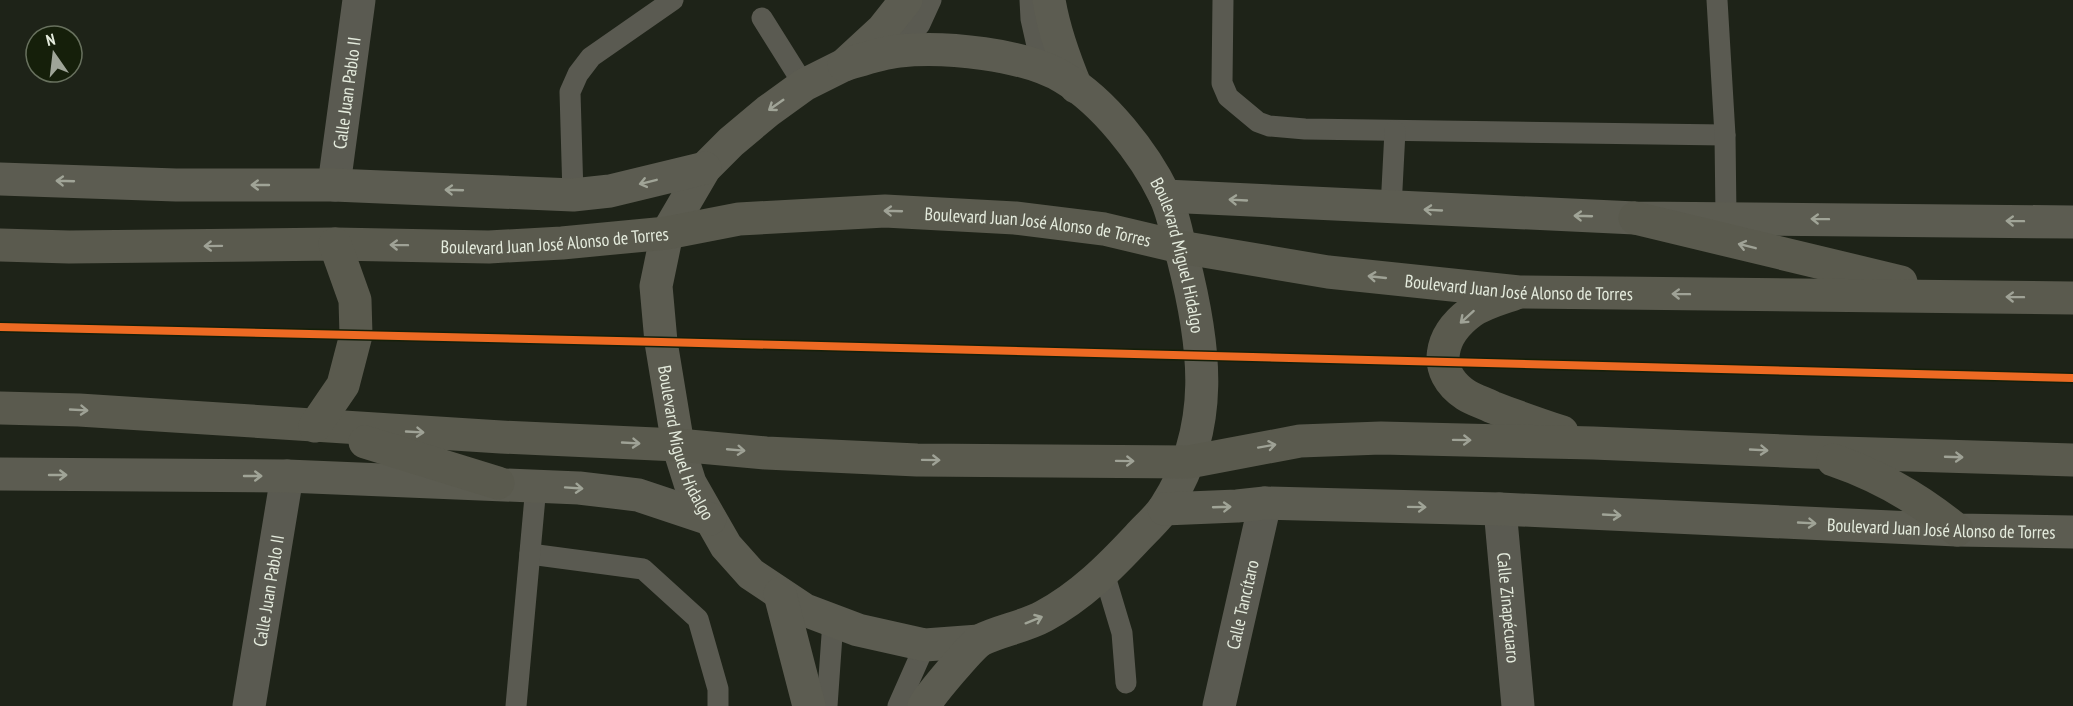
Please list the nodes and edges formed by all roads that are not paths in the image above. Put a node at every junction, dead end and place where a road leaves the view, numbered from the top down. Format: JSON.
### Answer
{"nodes":[{"id":1,"x":359,"y":0,"type":"edge"},
{"id":2,"x":673,"y":0,"type":"edge"},
{"id":3,"x":906,"y":0,"type":"edge"},
{"id":4,"x":931,"y":0,"type":"edge"},
{"id":5,"x":1030,"y":0,"type":"edge"},
{"id":6,"x":1049,"y":0,"type":"edge"},
{"id":7,"x":1223,"y":0,"type":"edge"},
{"id":8,"x":1717,"y":0,"type":"edge"},
{"id":9,"x":762,"y":18,"type":"dead end"},
{"id":10,"x":898,"y":51,"type":"junction"},
{"id":11,"x":844,"y":65,"type":"junction"},
{"id":12,"x":1042,"y":68,"type":"junction"},
{"id":13,"x":804,"y":85,"type":"junction"},
{"id":14,"x":1076,"y":87,"type":"junction"},
{"id":15,"x":1395,"y":130,"type":"junction"},
{"id":16,"x":1725,"y":135,"type":"junction"},
{"id":17,"x":705,"y":168,"type":"junction"},
{"id":18,"x":0,"y":179,"type":"edge"},
{"id":19,"x":334,"y":186,"type":"junction"},
{"id":20,"x":573,"y":195,"type":"junction"},
{"id":21,"x":1165,"y":196,"type":"junction"},
{"id":22,"x":1391,"y":208,"type":"junction"},
{"id":23,"x":1726,"y":217,"type":"junction"},
{"id":24,"x":1635,"y":218,"type":"junction"},
{"id":25,"x":2073,"y":222,"type":"edge"},
{"id":26,"x":667,"y":233,"type":"junction"},
{"id":27,"x":335,"y":244,"type":"junction"},
{"id":28,"x":0,"y":245,"type":"edge"},
{"id":29,"x":1180,"y":247,"type":"junction"},
{"id":30,"x":1519,"y":292,"type":"junction"},
{"id":31,"x":1968,"y":296,"type":"junction"},
{"id":32,"x":2073,"y":298,"type":"edge"},
{"id":33,"x":0,"y":408,"type":"edge"},
{"id":34,"x":315,"y":426,"type":"junction"},
{"id":35,"x":1593,"y":443,"type":"junction"},
{"id":36,"x":678,"y":445,"type":"junction"},
{"id":37,"x":1808,"y":452,"type":"junction"},
{"id":38,"x":2073,"y":460,"type":"edge"},
{"id":39,"x":1189,"y":462,"type":"junction"},
{"id":40,"x":0,"y":474,"type":"edge"},
{"id":41,"x":287,"y":476,"type":"junction"},
{"id":42,"x":498,"y":483,"type":"junction"},
{"id":43,"x":536,"y":486,"type":"junction"},
{"id":44,"x":1264,"y":503,"type":"junction"},
{"id":45,"x":1164,"y":509,"type":"junction"},
{"id":46,"x":1500,"y":509,"type":"junction"},
{"id":47,"x":710,"y":519,"type":"junction"},
{"id":48,"x":1957,"y":530,"type":"junction"},
{"id":49,"x":2073,"y":532,"type":"edge"},
{"id":50,"x":530,"y":554,"type":"junction"},
{"id":51,"x":1104,"y":573,"type":"junction"},
{"id":52,"x":780,"y":594,"type":"junction"},
{"id":53,"x":833,"y":621,"type":"junction"},
{"id":54,"x":979,"y":641,"type":"junction"},
{"id":55,"x":925,"y":645,"type":"junction"},
{"id":56,"x":1126,"y":683,"type":"dead end"},
{"id":57,"x":249,"y":706,"type":"edge"},
{"id":58,"x":516,"y":706,"type":"edge"},
{"id":59,"x":718,"y":706,"type":"edge"},
{"id":60,"x":808,"y":706,"type":"edge"},
{"id":61,"x":827,"y":706,"type":"edge"},
{"id":62,"x":898,"y":706,"type":"edge"},
{"id":63,"x":924,"y":706,"type":"edge"},
{"id":64,"x":1219,"y":706,"type":"edge"},
{"id":65,"x":1518,"y":706,"type":"edge"}],
"edges":[{"from":1,"to":19,"type":"street","name":"Calle Juan Pablo II"},
{"from":2,"to":20,"type":"lane"},
{"from":3,"to":11,"type":"street","name":"Boulevard Miguel Hidalgo"},
{"from":4,"to":10,"type":"lane"},
{"from":5,"to":12,"type":"lane"},
{"from":6,"to":14,"type":"street","name":"Boulevard Miguel Hidalgo"},
{"from":7,"to":15,"type":"lane"},
{"from":8,"to":16,"type":"lane"},
{"from":9,"to":13,"type":"lane"},
{"from":10,"to":11,"type":"street"},
{"from":10,"to":12,"type":"street"},
{"from":11,"to":13,"type":"street","name":"Boulevard Miguel Hidalgo"},
{"from":12,"to":14,"type":"street"},
{"from":13,"to":17,"type":"street","name":"Boulevard Miguel Hidalgo","one_way":true},
{"from":14,"to":21,"type":"street","name":"Boulevard Miguel Hidalgo"},
{"from":15,"to":16,"type":"lane"},
{"from":15,"to":22,"type":"lane"},
{"from":16,"to":23,"type":"lane"},
{"from":17,"to":20,"type":"street","one_way":true},
{"from":17,"to":26,"type":"street","name":"Boulevard Miguel Hidalgo"},
{"from":19,"to":18,"type":"street","one_way":true},
{"from":20,"to":19,"type":"street","one_way":true},
{"from":22,"to":21,"type":"street","one_way":true},
{"from":21,"to":29,"type":"street","name":"Boulevard Miguel Hidalgo"},
{"from":24,"to":22,"type":"street","one_way":true},
{"from":23,"to":24,"type":"street"},
{"from":25,"to":23,"type":"street","one_way":true},
{"from":31,"to":24,"type":"main road","one_way":true},
{"from":26,"to":27,"type":"main road","name":"Boulevard Juan José Alonso de Torres","one_way":true},
{"from":29,"to":26,"type":"main road","name":"Boulevard Juan José Alonso de Torres","one_way":true},
{"from":26,"to":36,"type":"street","name":"Boulevard Miguel Hidalgo"},
{"from":27,"to":28,"type":"main road","name":"Boulevard Juan José Alonso de Torres","one_way":true},
{"from":27,"to":34,"type":"main road"},
{"from":30,"to":29,"type":"main road","name":"Boulevard Juan José Alonso de Torres","one_way":true},
{"from":29,"to":39,"type":"street","name":"Boulevard Miguel Hidalgo"},
{"from":31,"to":30,"type":"main road","name":"Boulevard Juan José Alonso de Torres","one_way":true},
{"from":30,"to":35,"type":"main road","one_way":true},
{"from":32,"to":31,"type":"main road","name":"Boulevard Juan José Alonso de Torres","one_way":true},
{"from":33,"to":34,"type":"main road","one_way":true},
{"from":34,"to":36,"type":"main road","one_way":true},
{"from":34,"to":42,"type":"main road"},
{"from":35,"to":37,"type":"main road","one_way":true},
{"from":39,"to":35,"type":"main road","one_way":true},
{"from":36,"to":39,"type":"main road","one_way":true},
{"from":36,"to":47,"type":"street","name":"Boulevard Miguel Hidalgo"},
{"from":37,"to":38,"type":"main road","one_way":true},
{"from":37,"to":48,"type":"main road"},
{"from":39,"to":45,"type":"street","name":"Boulevard Miguel Hidalgo"},
{"from":40,"to":41,"type":"street","one_way":true},
{"from":41,"to":42,"type":"street"},
{"from":41,"to":57,"type":"street","name":"Calle Juan Pablo II"},
{"from":42,"to":43,"type":"street"},
{"from":43,"to":47,"type":"street","one_way":true},
{"from":43,"to":50,"type":"lane"},
{"from":45,"to":44,"type":"street","name":"Boulevard Juan José Alonso de Torres","one_way":true},
{"from":44,"to":46,"type":"street","name":"Boulevard Juan José Alonso de Torres","one_way":true},
{"from":44,"to":64,"type":"street","name":"Calle Tancítaro"},
{"from":45,"to":51,"type":"street","name":"Boulevard Miguel Hidalgo"},
{"from":46,"to":48,"type":"street","name":"Boulevard Juan José Alonso de Torres","one_way":true},
{"from":46,"to":65,"type":"street","name":"Calle Zinapécuaro"},
{"from":47,"to":52,"type":"street","name":"Boulevard Miguel Hidalgo"},
{"from":48,"to":49,"type":"street","name":"Boulevard Juan José Alonso de Torres"},
{"from":50,"to":58,"type":"lane"},
{"from":50,"to":59,"type":"lane"},
{"from":54,"to":51,"type":"street","name":"Boulevard Miguel Hidalgo","one_way":true},
{"from":51,"to":56,"type":"lane"},
{"from":52,"to":53,"type":"street","name":"Boulevard Miguel Hidalgo"},
{"from":52,"to":60,"type":"street"},
{"from":53,"to":55,"type":"street","name":"Boulevard Miguel Hidalgo"},
{"from":53,"to":61,"type":"lane"},
{"from":54,"to":55,"type":"street","name":"Boulevard Miguel Hidalgo"},
{"from":54,"to":63,"type":"street","name":"Boulevard Miguel Hidalgo"},
{"from":55,"to":62,"type":"lane"}]}
